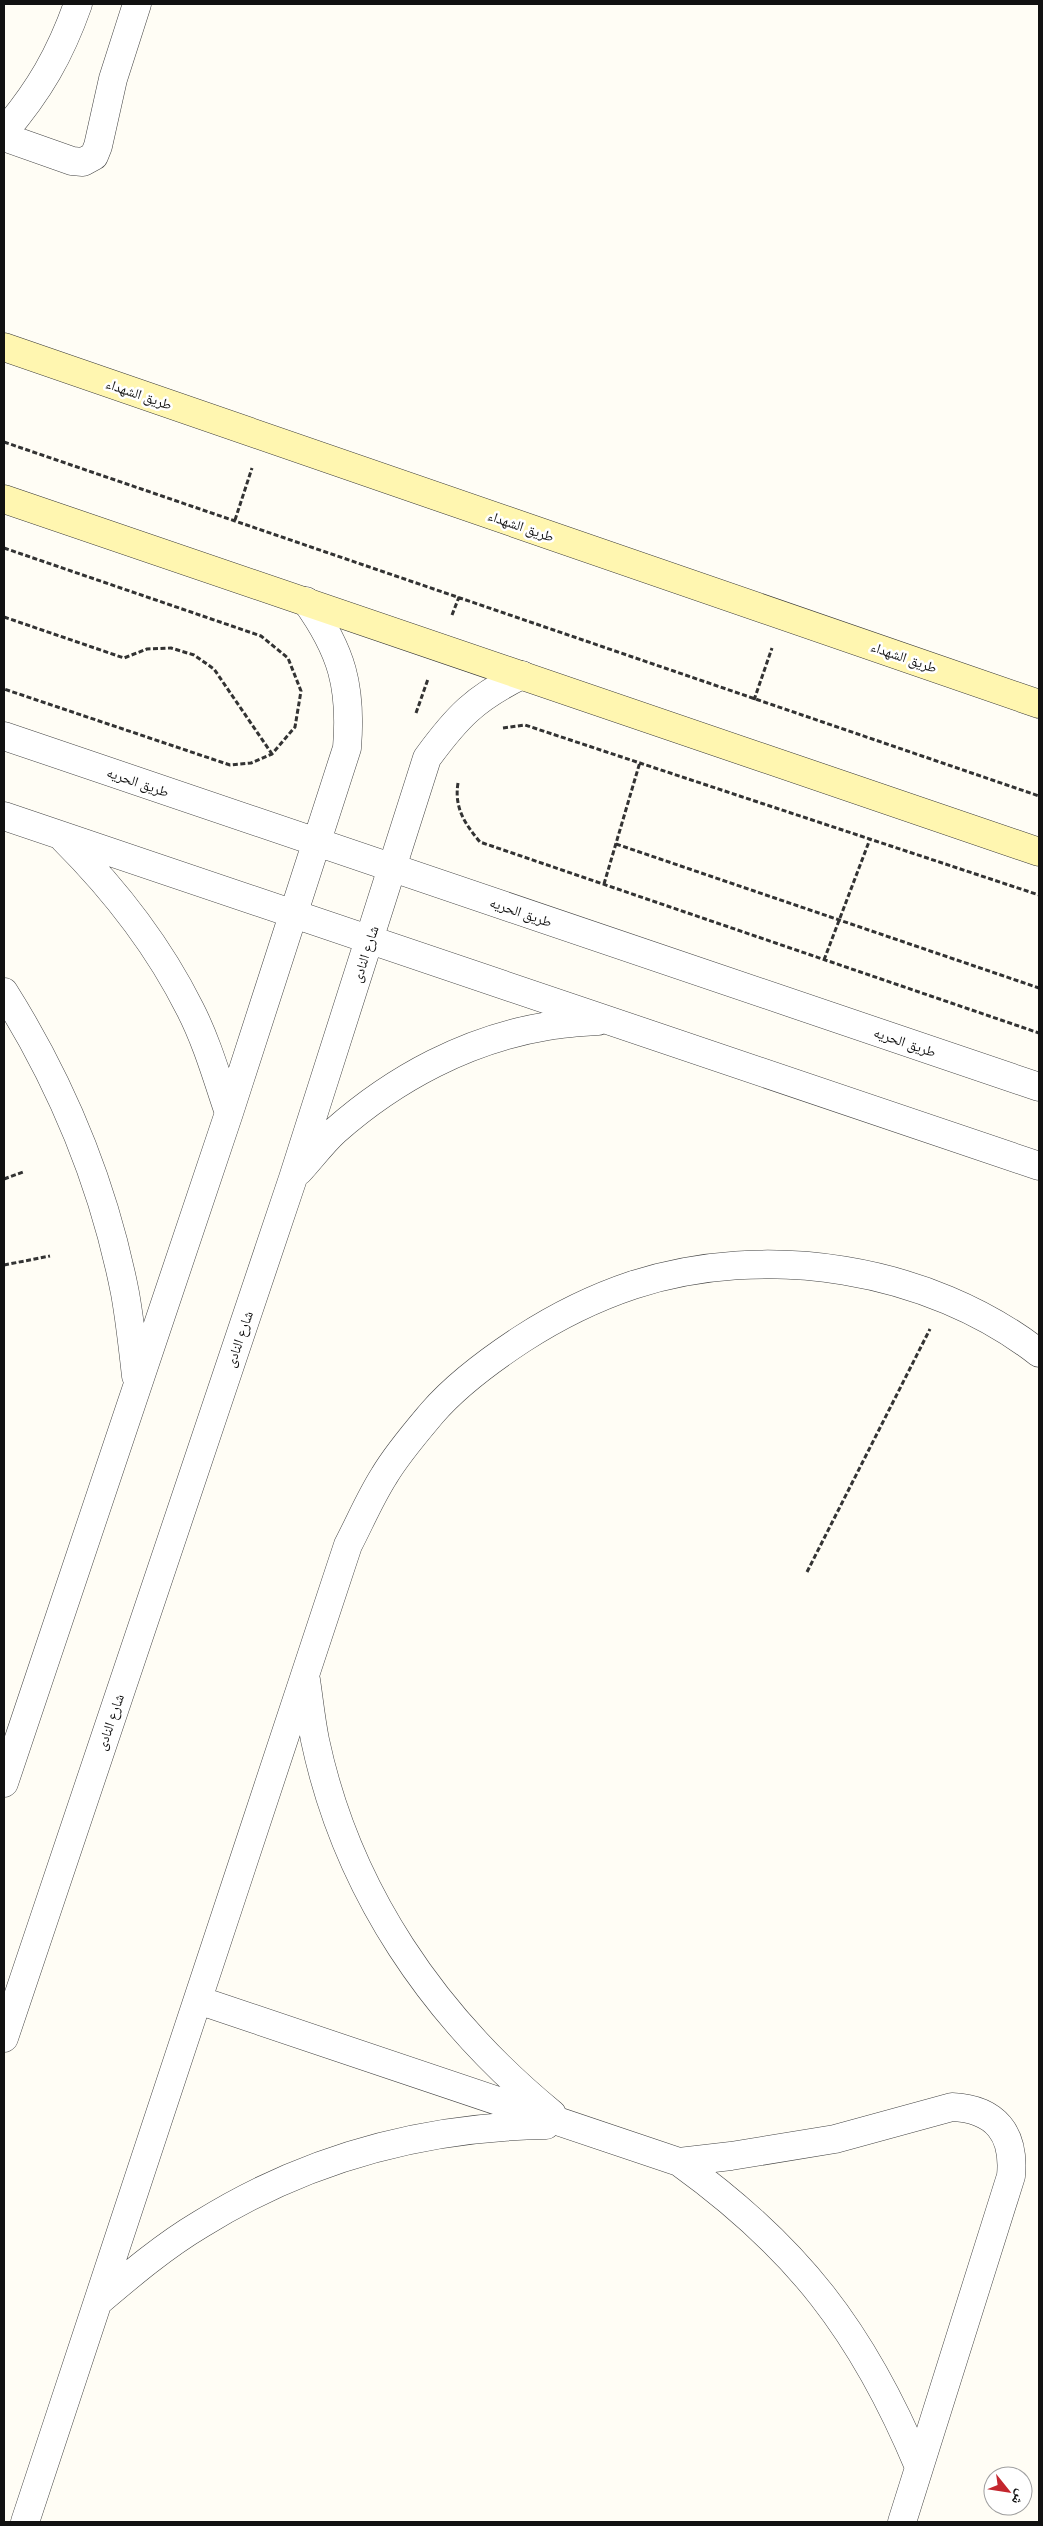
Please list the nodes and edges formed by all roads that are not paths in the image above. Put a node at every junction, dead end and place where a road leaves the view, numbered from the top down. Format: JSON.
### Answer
{"nodes":[{"id":1,"x":78,"y":4,"type":"edge"},
{"id":2,"x":137,"y":4,"type":"edge"},
{"id":3,"x":4,"y":132,"type":"edge"},
{"id":4,"x":4,"y":137,"type":"edge"},
{"id":5,"x":4,"y":347,"type":"edge"},
{"id":6,"x":4,"y":499,"type":"edge"},
{"id":7,"x":306,"y":601,"type":"junction"},
{"id":8,"x":522,"y":675,"type":"junction"},
{"id":9,"x":1039,"y":704,"type":"edge"},
{"id":10,"x":4,"y":736,"type":"edge"},
{"id":11,"x":4,"y":816,"type":"edge"},
{"id":12,"x":61,"y":836,"type":"junction"},
{"id":13,"x":318,"y":843,"type":"junction"},
{"id":14,"x":1039,"y":852,"type":"edge"},
{"id":15,"x":392,"y":868,"type":"junction"},
{"id":16,"x":294,"y":914,"type":"junction"},
{"id":17,"x":369,"y":939,"type":"junction"},
{"id":18,"x":4,"y":992,"type":"edge"},
{"id":19,"x":608,"y":1020,"type":"junction"},
{"id":20,"x":1039,"y":1087,"type":"edge"},
{"id":21,"x":229,"y":1113,"type":"junction"},
{"id":22,"x":1039,"y":1166,"type":"edge"},
{"id":23,"x":293,"y":1178,"type":"junction"},
{"id":24,"x":1039,"y":1353,"type":"edge"},
{"id":25,"x":137,"y":1383,"type":"junction"},
{"id":26,"x":305,"y":1675,"type":"junction"},
{"id":27,"x":4,"y":1783,"type":"edge"},
{"id":28,"x":198,"y":2000,"type":"junction"},
{"id":29,"x":4,"y":2038,"type":"edge"},
{"id":30,"x":565,"y":2124,"type":"junction"},
{"id":31,"x":679,"y":2162,"type":"junction"},
{"id":32,"x":98,"y":2302,"type":"junction"},
{"id":33,"x":919,"y":2467,"type":"junction"},
{"id":34,"x":26,"y":2522,"type":"edge"},
{"id":35,"x":902,"y":2522,"type":"edge"}],
"edges":[{"from":1,"to":3,"type":"street"},
{"from":2,"to":4,"type":"street"},
{"from":5,"to":9,"type":"main road","name":"طريق الشهداء"},
{"from":6,"to":7,"type":"main road"},
{"from":7,"to":8,"type":"main road"},
{"from":7,"to":13,"type":"street"},
{"from":8,"to":14,"type":"main road"},
{"from":8,"to":15,"type":"street","name":"شارع النادى"},
{"from":10,"to":13,"type":"street","name":"طريق الحريه"},
{"from":11,"to":12,"type":"street"},
{"from":12,"to":16,"type":"street"},
{"from":12,"to":21,"type":"street"},
{"from":13,"to":15,"type":"street","name":"طريق الحريه"},
{"from":13,"to":16,"type":"street"},
{"from":15,"to":17,"type":"street","name":"شارع النادى"},
{"from":15,"to":20,"type":"street","name":"طريق الحريه"},
{"from":16,"to":17,"type":"street"},
{"from":16,"to":21,"type":"street"},
{"from":17,"to":19,"type":"street"},
{"from":17,"to":23,"type":"street","name":"شارع النادى"},
{"from":18,"to":25,"type":"street"},
{"from":19,"to":22,"type":"street"},
{"from":19,"to":23,"type":"street"},
{"from":21,"to":25,"type":"street"},
{"from":23,"to":29,"type":"street","name":"شارع النادى"},
{"from":24,"to":26,"type":"street"},
{"from":25,"to":27,"type":"street"},
{"from":26,"to":28,"type":"street"},
{"from":26,"to":30,"type":"street"},
{"from":28,"to":30,"type":"street"},
{"from":28,"to":32,"type":"street"},
{"from":30,"to":31,"type":"street"},
{"from":30,"to":32,"type":"street"},
{"from":31,"to":33,"type":"street"},
{"from":31,"to":33,"type":"street"},
{"from":32,"to":34,"type":"street"},
{"from":33,"to":35,"type":"street"}]}
